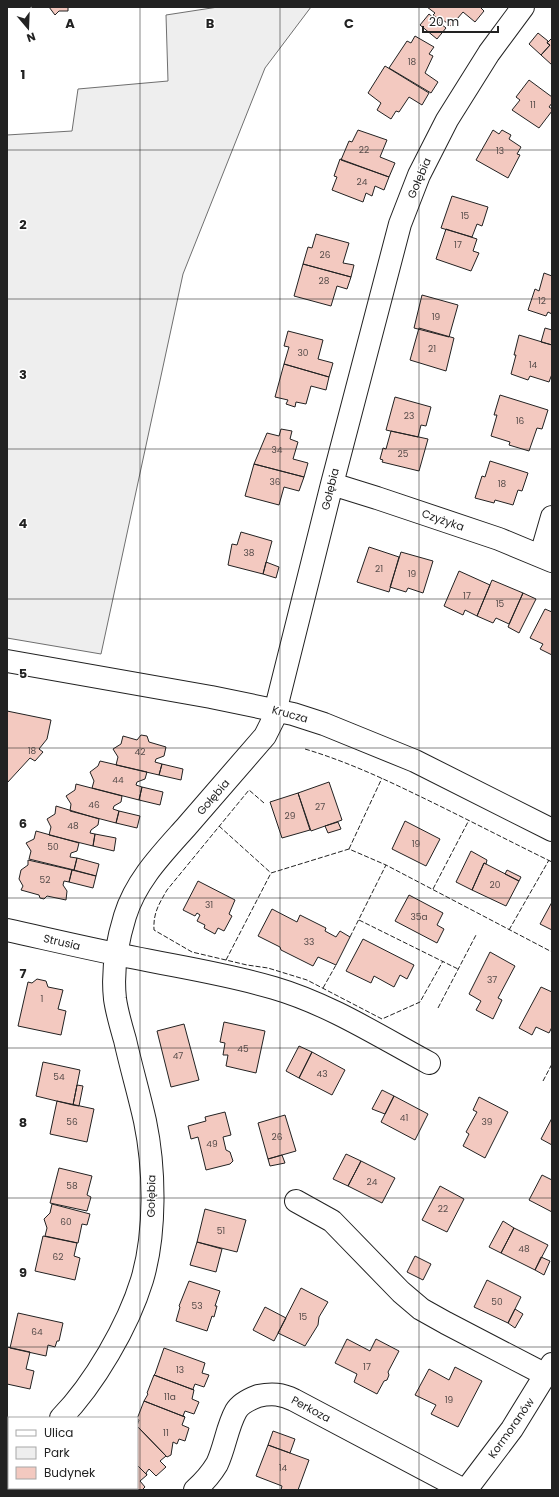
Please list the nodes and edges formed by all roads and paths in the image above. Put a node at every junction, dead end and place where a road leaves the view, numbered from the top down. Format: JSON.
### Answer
{"nodes":[{"id":1,"x":523,"y":7,"type":"edge"},
{"id":2,"x":332,"y":484,"type":"junction"},
{"id":3,"x":552,"y":517,"type":"edge"},
{"id":4,"x":546,"y":558,"type":"edge"},
{"id":5,"x":7,"y":661,"type":"edge"},
{"id":6,"x":276,"y":710,"type":"junction"},
{"id":7,"x":552,"y":830,"type":"edge"},
{"id":8,"x":7,"y":930,"type":"edge"},
{"id":9,"x":117,"y":954,"type":"junction"},
{"id":10,"x":429,"y":1063,"type":"dead end"},
{"id":11,"x":296,"y":1201,"type":"dead end"},
{"id":12,"x":549,"y":1370,"type":"edge"},
{"id":13,"x":62,"y":1417,"type":"edge"},
{"id":14,"x":195,"y":1490,"type":"edge"},
{"id":15,"x":465,"y":1490,"type":"edge"}],
"edges":[{"from":1,"to":2,"type":"street","name":"Gołębia"},
{"from":2,"to":4,"type":"street","name":"Czyżyka"},
{"from":2,"to":6,"type":"street","name":"Gołębia"},
{"from":3,"to":4,"type":"street"},
{"from":5,"to":6,"type":"street","name":"Krucza"},
{"from":6,"to":7,"type":"street","name":"Krucza"},
{"from":6,"to":9,"type":"street","name":"Gołębia"},
{"from":8,"to":9,"type":"street","name":"Strusia"},
{"from":9,"to":10,"type":"street"},
{"from":9,"to":13,"type":"street","name":"Gołębia"},
{"from":11,"to":12,"type":"street"},
{"from":12,"to":15,"type":"street","name":"Kormoranów"},
{"from":14,"to":15,"type":"street","name":"Perkoza"}]}
